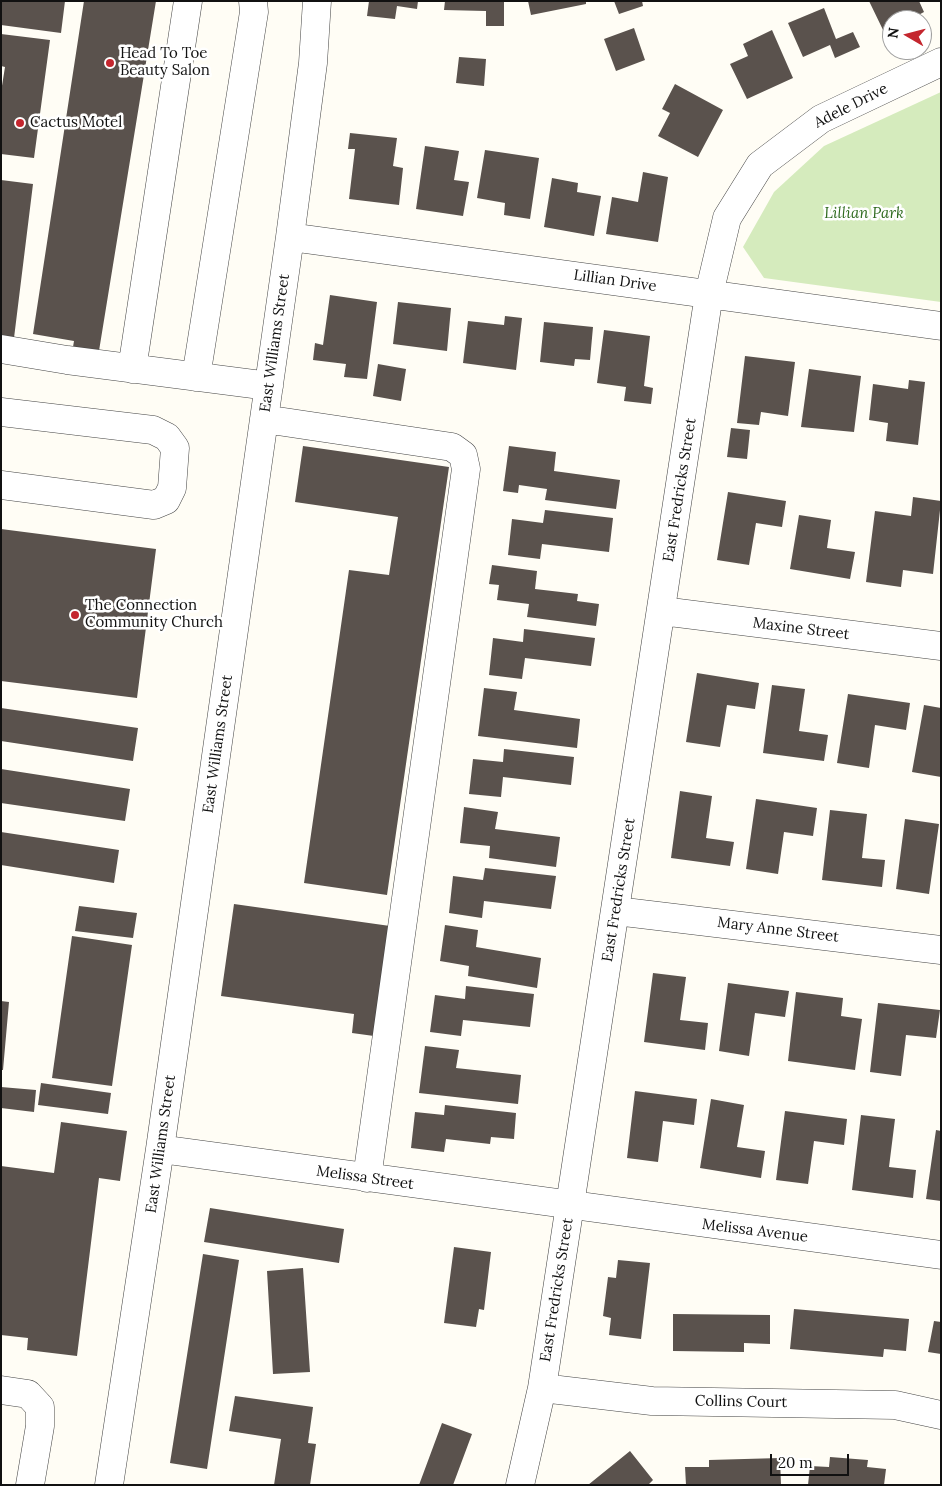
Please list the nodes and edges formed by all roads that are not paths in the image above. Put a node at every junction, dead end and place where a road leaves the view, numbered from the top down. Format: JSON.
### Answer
{"nodes":[{"id":1,"x":188,"y":1,"type":"edge"},
{"id":2,"x":253,"y":1,"type":"edge"},
{"id":3,"x":317,"y":1,"type":"edge"},
{"id":4,"x":941,"y":62,"type":"edge"},
{"id":5,"x":290,"y":237,"type":"junction"},
{"id":6,"x":710,"y":294,"type":"junction"},
{"id":7,"x":941,"y":326,"type":"edge"},
{"id":8,"x":1,"y":349,"type":"edge"},
{"id":9,"x":132,"y":369,"type":"junction"},
{"id":10,"x":196,"y":377,"type":"junction"},
{"id":11,"x":269,"y":386,"type":"junction"},
{"id":12,"x":1,"y":412,"type":"edge"},
{"id":13,"x":264,"y":419,"type":"junction"},
{"id":14,"x":1,"y":485,"type":"edge"},
{"id":15,"x":662,"y":611,"type":"junction"},
{"id":16,"x":941,"y":646,"type":"edge"},
{"id":17,"x":616,"y":911,"type":"junction"},
{"id":18,"x":941,"y":950,"type":"edge"},
{"id":19,"x":160,"y":1149,"type":"junction"},
{"id":20,"x":367,"y":1178,"type":"junction"},
{"id":21,"x":569,"y":1206,"type":"junction"},
{"id":22,"x":941,"y":1255,"type":"edge"},
{"id":23,"x":542,"y":1388,"type":"junction"},
{"id":24,"x":1,"y":1390,"type":"edge"},
{"id":25,"x":941,"y":1415,"type":"edge"},
{"id":26,"x":30,"y":1485,"type":"edge"},
{"id":27,"x":109,"y":1485,"type":"edge"},
{"id":28,"x":520,"y":1485,"type":"edge"}],
"edges":[{"from":1,"to":9,"type":"street"},
{"from":2,"to":10,"type":"street"},
{"from":3,"to":5,"type":"street","name":"East Williams Street"},
{"from":4,"to":6,"type":"street","name":"Adele Drive"},
{"from":5,"to":6,"type":"street","name":"Lillian Drive"},
{"from":5,"to":11,"type":"street","name":"East Williams Street"},
{"from":6,"to":7,"type":"street","name":"Lillian Drive"},
{"from":6,"to":15,"type":"street","name":"East Fredricks Street"},
{"from":8,"to":9,"type":"street"},
{"from":9,"to":10,"type":"street"},
{"from":10,"to":11,"type":"street"},
{"from":11,"to":13,"type":"street","name":"East Williams Street"},
{"from":12,"to":14,"type":"street"},
{"from":13,"to":19,"type":"street","name":"East Williams Street"},
{"from":13,"to":20,"type":"street"},
{"from":15,"to":16,"type":"street","name":"Maxine Street"},
{"from":15,"to":17,"type":"street","name":"East Fredricks Street"},
{"from":17,"to":18,"type":"street","name":"Mary Anne Street"},
{"from":17,"to":21,"type":"street","name":"East Fredricks Street"},
{"from":19,"to":20,"type":"street","name":"Melissa Street"},
{"from":19,"to":27,"type":"street","name":"East Williams Street"},
{"from":20,"to":21,"type":"street","name":"Melissa Street"},
{"from":21,"to":22,"type":"street","name":"Melissa Avenue"},
{"from":21,"to":23,"type":"street","name":"East Fredricks Street"},
{"from":23,"to":25,"type":"street","name":"Collins Court"},
{"from":23,"to":28,"type":"street","name":"East Fredricks Street"},
{"from":24,"to":26,"type":"street"}]}
